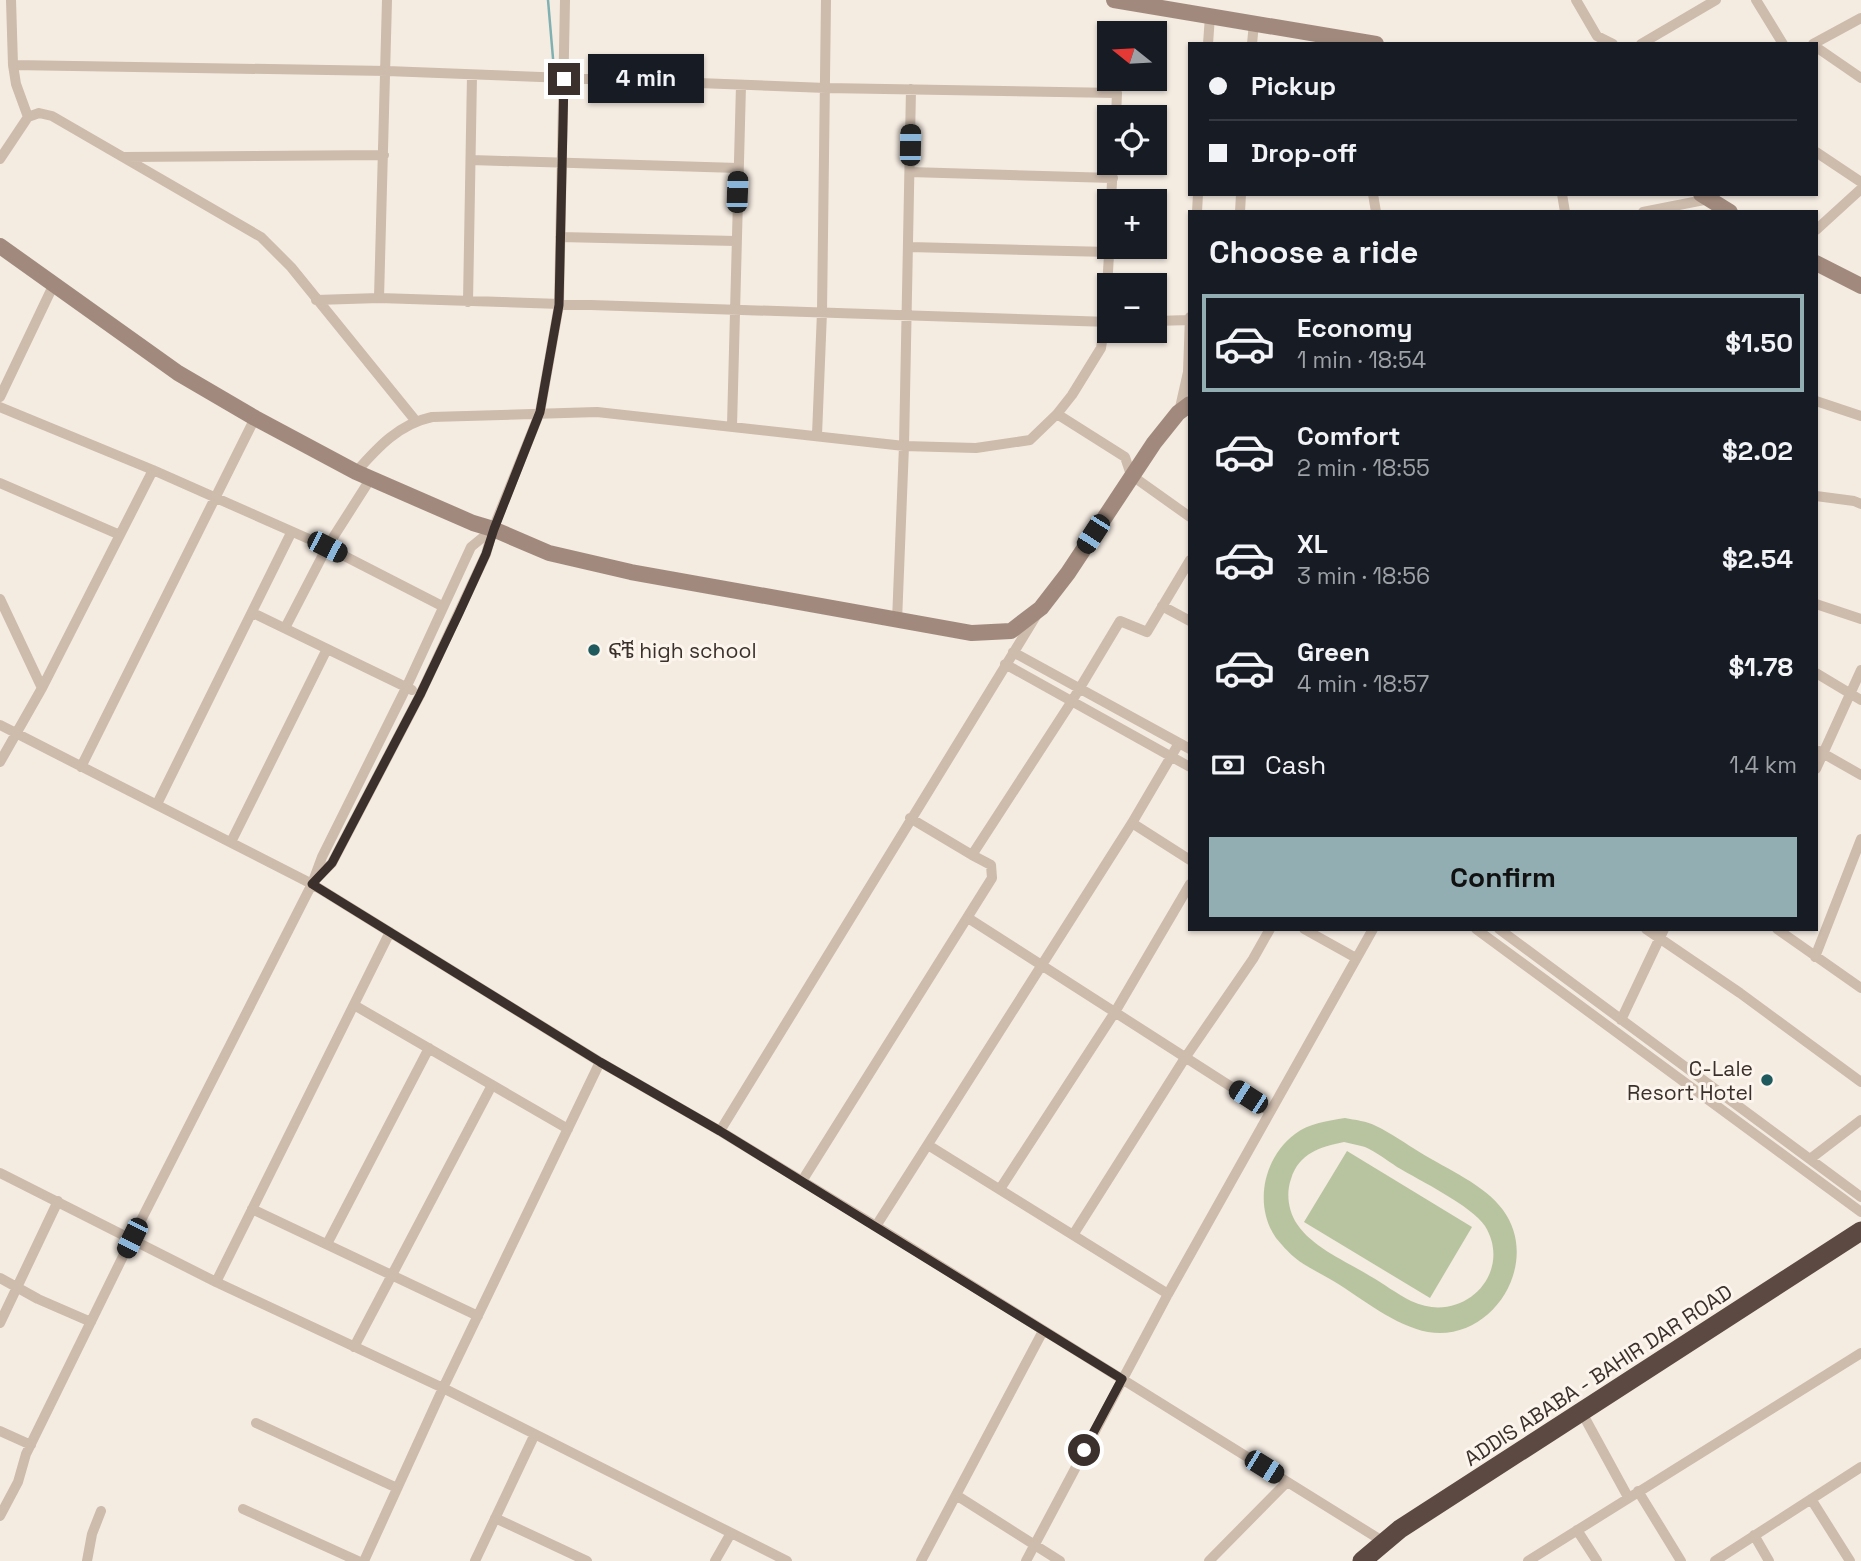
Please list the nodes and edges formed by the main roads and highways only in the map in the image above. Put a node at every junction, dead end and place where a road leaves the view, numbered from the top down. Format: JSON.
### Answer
{"nodes":[{"id":1,"x":1861,"y":1231,"type":"edge"},
{"id":2,"x":1366,"y":1560,"type":"edge"}],
"edges":[{"from":1,"to":2,"type":"highway","name":"ADDIS ABABA - BAHIR DAR ROAD"}]}
